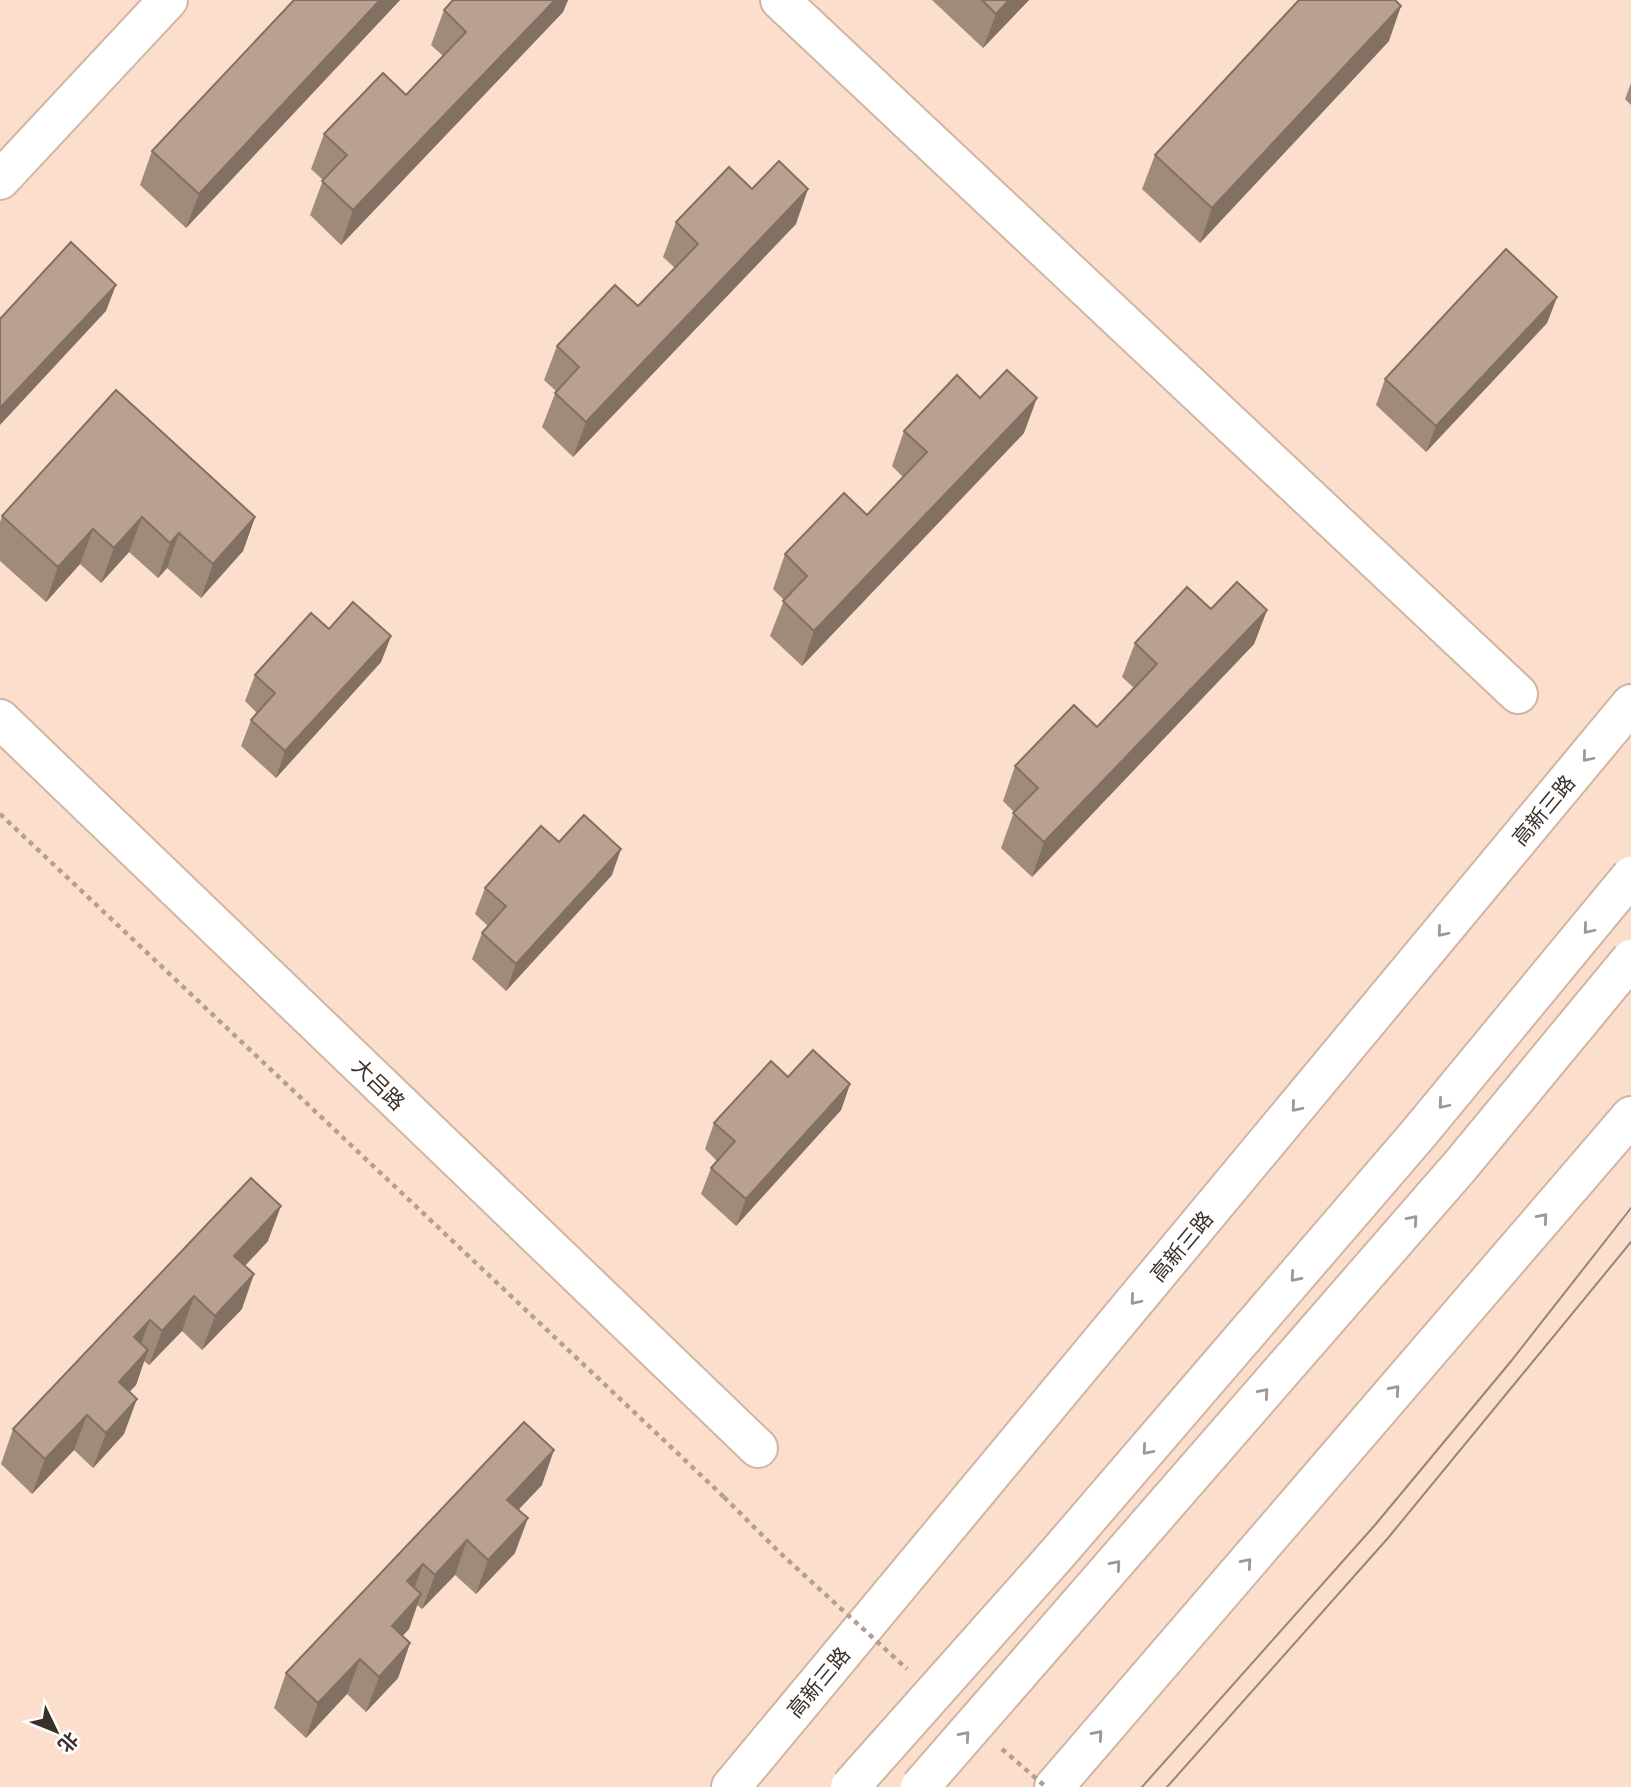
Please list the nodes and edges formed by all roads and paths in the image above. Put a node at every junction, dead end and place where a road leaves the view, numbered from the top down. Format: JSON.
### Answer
{"nodes":[{"id":1,"x":168,"y":0,"type":"edge"},
{"id":2,"x":780,"y":0,"type":"edge"},
{"id":3,"x":0,"y":180,"type":"edge"},
{"id":4,"x":1518,"y":694,"type":"dead end"},
{"id":5,"x":1631,"y":704,"type":"edge"},
{"id":6,"x":0,"y":719,"type":"edge"},
{"id":7,"x":0,"y":814,"type":"edge"},
{"id":8,"x":1631,"y":876,"type":"edge"},
{"id":9,"x":1631,"y":959,"type":"edge"},
{"id":10,"x":1631,"y":1116,"type":"edge"},
{"id":11,"x":758,"y":1448,"type":"dead end"},
{"id":12,"x":914,"y":1676,"type":"dead end"},
{"id":13,"x":996,"y":1744,"type":"dead end"},
{"id":14,"x":731,"y":1787,"type":"edge"},
{"id":15,"x":850,"y":1787,"type":"edge"},
{"id":16,"x":920,"y":1787,"type":"edge"},
{"id":17,"x":1046,"y":1787,"type":"edge"},
{"id":18,"x":1054,"y":1787,"type":"edge"}],
"edges":[{"from":1,"to":3,"type":"main road"},
{"from":2,"to":4,"type":"main road"},
{"from":5,"to":14,"type":"main road","name":"高新三路","one_way":true},
{"from":6,"to":11,"type":"main road","name":"大吕路"},
{"from":7,"to":12,"type":"path","bridge":true},
{"from":8,"to":15,"type":"main road","one_way":true,"bridge":true},
{"from":16,"to":9,"type":"main road","one_way":true,"bridge":true},
{"from":18,"to":10,"type":"main road","one_way":true},
{"from":13,"to":17,"type":"path","bridge":true}]}
